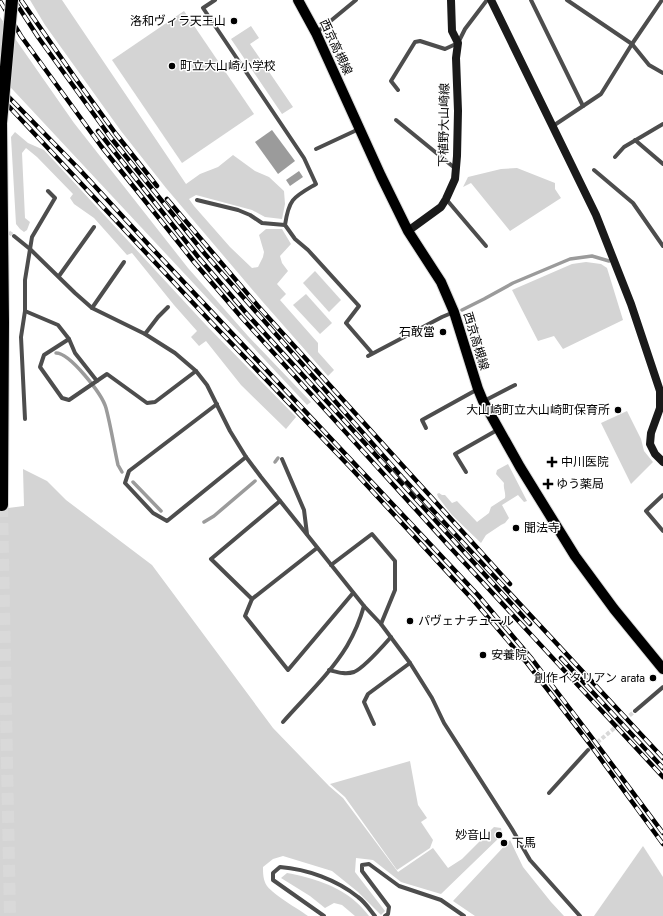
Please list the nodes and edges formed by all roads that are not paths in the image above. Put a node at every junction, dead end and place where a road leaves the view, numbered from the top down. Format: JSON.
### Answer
{"nodes":[{"id":1,"x":12,"y":0,"type":"edge"},
{"id":2,"x":216,"y":0,"type":"edge"},
{"id":3,"x":298,"y":0,"type":"edge"},
{"id":4,"x":356,"y":0,"type":"edge"},
{"id":5,"x":451,"y":0,"type":"edge"},
{"id":6,"x":487,"y":0,"type":"edge"},
{"id":7,"x":491,"y":0,"type":"edge"},
{"id":8,"x":531,"y":0,"type":"edge"},
{"id":9,"x":567,"y":0,"type":"edge"},
{"id":10,"x":661,"y":0,"type":"edge"},
{"id":11,"x":316,"y":33,"type":"junction"},
{"id":12,"x":458,"y":43,"type":"junction"},
{"id":13,"x":632,"y":44,"type":"junction"},
{"id":14,"x":663,"y":73,"type":"edge"},
{"id":15,"x":398,"y":90,"type":"dead end"},
{"id":16,"x":583,"y":106,"type":"junction"},
{"id":17,"x":396,"y":120,"type":"dead end"},
{"id":18,"x":0,"y":123,"type":"edge"},
{"id":19,"x":663,"y":124,"type":"edge"},
{"id":20,"x":553,"y":126,"type":"junction"},
{"id":21,"x":359,"y":129,"type":"junction"},
{"id":22,"x":635,"y":140,"type":"junction"},
{"id":23,"x":316,"y":148,"type":"dead end"},
{"id":24,"x":615,"y":157,"type":"dead end"},
{"id":25,"x":663,"y":164,"type":"edge"},
{"id":26,"x":456,"y":169,"type":"junction"},
{"id":27,"x":594,"y":170,"type":"dead end"},
{"id":28,"x":48,"y":191,"type":"dead end"},
{"id":29,"x":446,"y":199,"type":"junction"},
{"id":30,"x":197,"y":200,"type":"dead end"},
{"id":31,"x":286,"y":225,"type":"junction"},
{"id":32,"x":94,"y":227,"type":"dead end"},
{"id":33,"x":408,"y":231,"type":"junction"},
{"id":34,"x":14,"y":236,"type":"tunnel mouth"},
{"id":35,"x":486,"y":246,"type":"dead end"},
{"id":36,"x":663,"y":246,"type":"edge"},
{"id":37,"x":30,"y":249,"type":"junction"},
{"id":38,"x":124,"y":262,"type":"dead end"},
{"id":39,"x":59,"y":276,"type":"junction"},
{"id":40,"x":168,"y":307,"type":"dead end"},
{"id":41,"x":92,"y":308,"type":"junction"},
{"id":42,"x":25,"y":311,"type":"junction"},
{"id":43,"x":454,"y":312,"type":"junction"},
{"id":44,"x":145,"y":334,"type":"junction"},
{"id":45,"x":69,"y":339,"type":"junction"},
{"id":46,"x":372,"y":353,"type":"junction"},
{"id":47,"x":368,"y":356,"type":"dead end"},
{"id":48,"x":196,"y":370,"type":"junction"},
{"id":49,"x":96,"y":381,"type":"junction"},
{"id":50,"x":515,"y":385,"type":"dead end"},
{"id":51,"x":478,"y":389,"type":"junction"},
{"id":52,"x":484,"y":401,"type":"junction"},
{"id":53,"x":217,"y":404,"type":"junction"},
{"id":54,"x":25,"y":419,"type":"dead end"},
{"id":55,"x":426,"y":428,"type":"dead end"},
{"id":56,"x":499,"y":429,"type":"junction"},
{"id":57,"x":246,"y":457,"type":"junction"},
{"id":58,"x":282,"y":459,"type":"dead end"},
{"id":59,"x":663,"y":462,"type":"edge"},
{"id":60,"x":466,"y":472,"type":"dead end"},
{"id":61,"x":663,"y":496,"type":"edge"},
{"id":62,"x":280,"y":501,"type":"junction"},
{"id":63,"x":2,"y":505,"type":"dead end"},
{"id":64,"x":663,"y":531,"type":"edge"},
{"id":65,"x":308,"y":536,"type":"junction"},
{"id":66,"x":317,"y":548,"type":"junction"},
{"id":67,"x":331,"y":565,"type":"junction"},
{"id":68,"x":353,"y":593,"type":"junction"},
{"id":69,"x":252,"y":599,"type":"junction"},
{"id":70,"x":364,"y":606,"type":"junction"},
{"id":71,"x":381,"y":624,"type":"junction"},
{"id":72,"x":391,"y":637,"type":"junction"},
{"id":73,"x":410,"y":663,"type":"junction"},
{"id":74,"x":663,"y":669,"type":"edge"},
{"id":75,"x":329,"y":670,"type":"junction"},
{"id":76,"x":663,"y":687,"type":"edge"},
{"id":77,"x":635,"y":711,"type":"tunnel mouth"},
{"id":78,"x":283,"y":722,"type":"dead end"},
{"id":79,"x":374,"y":724,"type":"dead end"},
{"id":80,"x":588,"y":750,"type":"tunnel mouth"},
{"id":81,"x":549,"y":793,"type":"dead end"},
{"id":82,"x":324,"y":916,"type":"edge"},
{"id":83,"x":375,"y":916,"type":"edge"},
{"id":84,"x":385,"y":916,"type":"edge"},
{"id":85,"x":464,"y":916,"type":"edge"},
{"id":86,"x":580,"y":916,"type":"edge"}],
"edges":[{"from":1,"to":18,"type":"highway","bridge":true},
{"from":2,"to":31,"type":"street"},
{"from":3,"to":11,"type":"main road","name":"西京高槻線"},
{"from":4,"to":11,"type":"street"},
{"from":5,"to":12,"type":"street","name":"下植野大山崎線"},
{"from":6,"to":12,"type":"street"},
{"from":7,"to":20,"type":"street"},
{"from":8,"to":16,"type":"street"},
{"from":9,"to":13,"type":"street"},
{"from":10,"to":13,"type":"street"},
{"from":11,"to":21,"type":"main road","name":"西京高槻線"},
{"from":12,"to":15,"type":"street"},
{"from":12,"to":26,"type":"street","name":"下植野大山崎線"},
{"from":13,"to":14,"type":"street"},
{"from":13,"to":16,"type":"street"},
{"from":16,"to":20,"type":"street"},
{"from":17,"to":26,"type":"street"},
{"from":18,"to":63,"type":"highway"},
{"from":19,"to":22,"type":"street"},
{"from":20,"to":59,"type":"street"},
{"from":21,"to":23,"type":"street"},
{"from":21,"to":33,"type":"main road","name":"西京高槻線"},
{"from":22,"to":24,"type":"street"},
{"from":22,"to":25,"type":"street"},
{"from":26,"to":29,"type":"street","name":"下植野大山崎線"},
{"from":27,"to":36,"type":"street"},
{"from":28,"to":37,"type":"street"},
{"from":29,"to":33,"type":"street","name":"下植野大山崎線"},
{"from":29,"to":35,"type":"street"},
{"from":30,"to":31,"type":"street"},
{"from":31,"to":46,"type":"street"},
{"from":32,"to":39,"type":"street"},
{"from":33,"to":43,"type":"main road","name":"西京高槻線"},
{"from":34,"to":37,"type":"street"},
{"from":37,"to":39,"type":"street"},
{"from":37,"to":42,"type":"street"},
{"from":38,"to":41,"type":"street"},
{"from":39,"to":41,"type":"street"},
{"from":40,"to":44,"type":"street"},
{"from":41,"to":44,"type":"street"},
{"from":42,"to":45,"type":"street"},
{"from":42,"to":54,"type":"street"},
{"from":43,"to":46,"type":"street"},
{"from":43,"to":51,"type":"main road","name":"西京高槻線"},
{"from":44,"to":48,"type":"street"},
{"from":45,"to":49,"type":"street"},
{"from":45,"to":49,"type":"street"},
{"from":46,"to":47,"type":"street"},
{"from":48,"to":49,"type":"street"},
{"from":48,"to":53,"type":"street"},
{"from":50,"to":52,"type":"street"},
{"from":51,"to":52,"type":"main road","name":"西京高槻線"},
{"from":51,"to":55,"type":"street"},
{"from":52,"to":56,"type":"main road","name":"西京高槻線"},
{"from":53,"to":57,"type":"street"},
{"from":53,"to":57,"type":"street"},
{"from":56,"to":60,"type":"street"},
{"from":56,"to":74,"type":"main road","name":"西京高槻線"},
{"from":57,"to":62,"type":"street"},
{"from":58,"to":65,"type":"street"},
{"from":61,"to":64,"type":"street"},
{"from":62,"to":65,"type":"street"},
{"from":62,"to":69,"type":"street"},
{"from":65,"to":66,"type":"street"},
{"from":66,"to":67,"type":"street"},
{"from":66,"to":69,"type":"street"},
{"from":67,"to":68,"type":"street"},
{"from":67,"to":71,"type":"street"},
{"from":68,"to":69,"type":"street"},
{"from":68,"to":70,"type":"street"},
{"from":70,"to":71,"type":"street"},
{"from":70,"to":75,"type":"street"},
{"from":71,"to":72,"type":"street"},
{"from":72,"to":73,"type":"street"},
{"from":72,"to":75,"type":"street"},
{"from":73,"to":79,"type":"street"},
{"from":73,"to":86,"type":"street"},
{"from":75,"to":78,"type":"street"},
{"from":76,"to":77,"type":"street"},
{"from":80,"to":81,"type":"street"},
{"from":82,"to":83,"type":"street"},
{"from":84,"to":85,"type":"street"}]}
